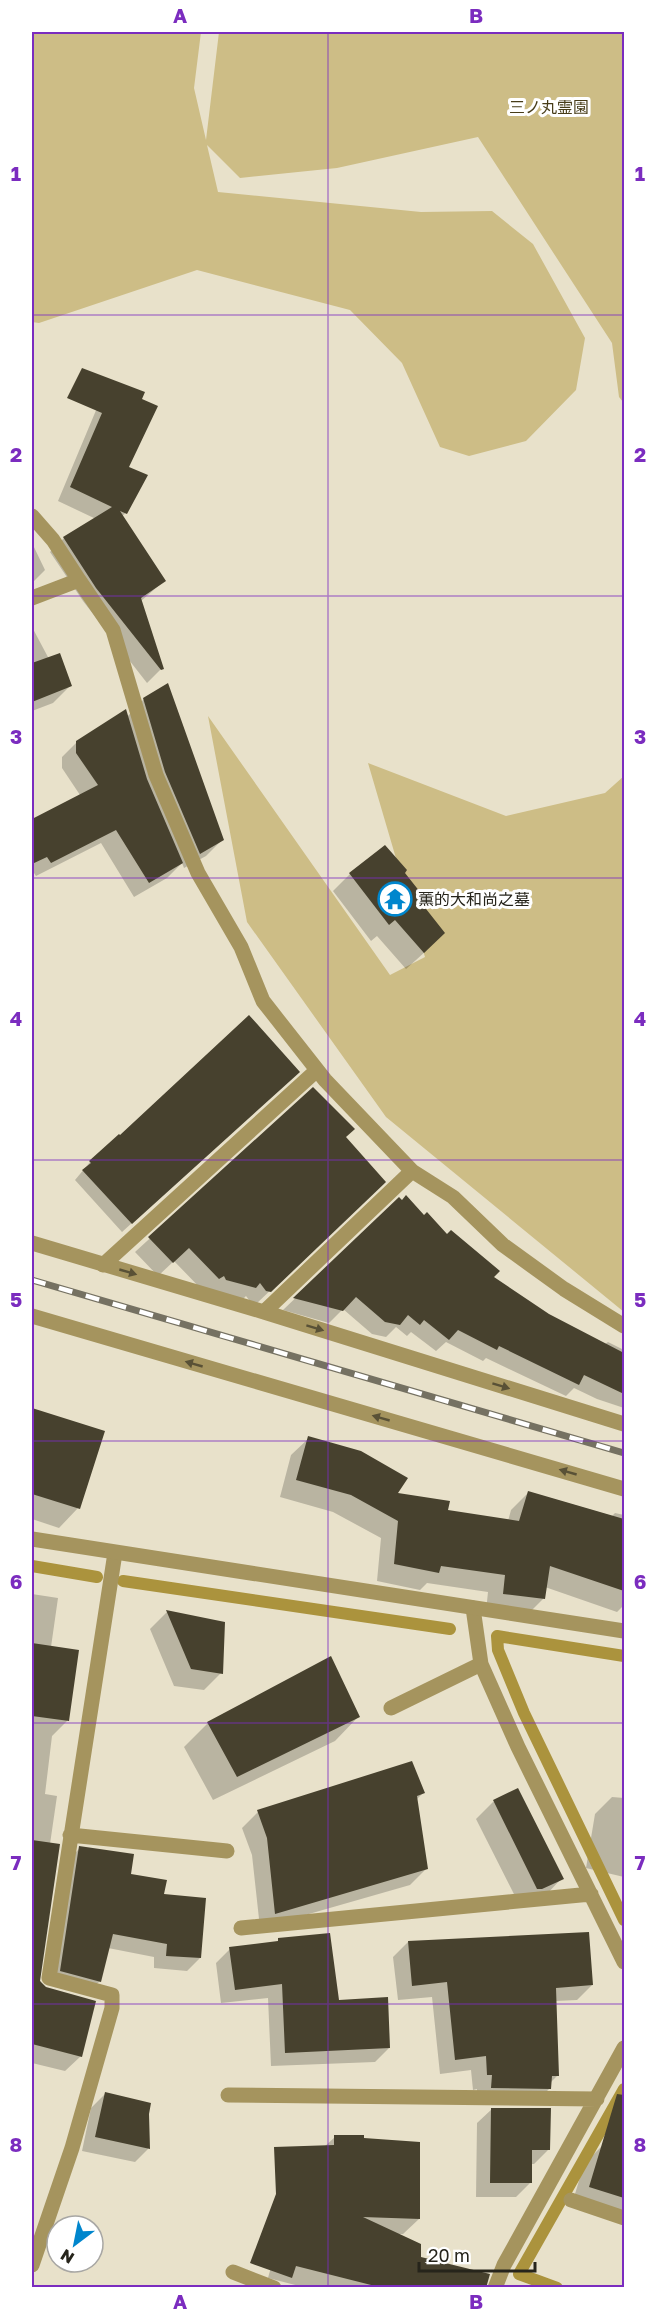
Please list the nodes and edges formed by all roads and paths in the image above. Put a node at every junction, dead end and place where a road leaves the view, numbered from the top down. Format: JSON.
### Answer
{"nodes":[{"id":1,"x":32,"y":516,"type":"edge"},
{"id":2,"x":80,"y":580,"type":"junction"},
{"id":3,"x":32,"y":598,"type":"edge"},
{"id":4,"x":317,"y":1070,"type":"junction"},
{"id":5,"x":412,"y":1171,"type":"junction"},
{"id":6,"x":32,"y":1243,"type":"edge"},
{"id":7,"x":103,"y":1265,"type":"junction"},
{"id":8,"x":264,"y":1312,"type":"junction"},
{"id":9,"x":32,"y":1316,"type":"edge"},
{"id":10,"x":624,"y":1326,"type":"edge"},
{"id":11,"x":624,"y":1424,"type":"edge"},
{"id":12,"x":624,"y":1489,"type":"edge"},
{"id":13,"x":32,"y":1539,"type":"edge"},
{"id":14,"x":115,"y":1553,"type":"junction"},
{"id":15,"x":473,"y":1608,"type":"junction"},
{"id":16,"x":624,"y":1631,"type":"edge"},
{"id":17,"x":482,"y":1664,"type":"junction"},
{"id":18,"x":391,"y":1708,"type":"dead end"},
{"id":19,"x":70,"y":1835,"type":"junction"},
{"id":20,"x":227,"y":1851,"type":"dead end"},
{"id":21,"x":591,"y":1893,"type":"junction"},
{"id":22,"x":241,"y":1928,"type":"dead end"},
{"id":23,"x":624,"y":1962,"type":"edge"},
{"id":24,"x":624,"y":2048,"type":"edge"},
{"id":25,"x":228,"y":2095,"type":"dead end"},
{"id":26,"x":597,"y":2099,"type":"junction"},
{"id":27,"x":560,"y":2193,"type":"junction"},
{"id":28,"x":624,"y":2218,"type":"edge"},
{"id":29,"x":32,"y":2265,"type":"edge"},
{"id":30,"x":233,"y":2272,"type":"dead end"},
{"id":31,"x":273,"y":2288,"type":"edge"},
{"id":32,"x":495,"y":2288,"type":"edge"}],
"edges":[{"from":1,"to":2,"type":"street"},
{"from":2,"to":3,"type":"street"},
{"from":2,"to":4,"type":"street"},
{"from":4,"to":5,"type":"street"},
{"from":4,"to":7,"type":"street"},
{"from":5,"to":8,"type":"street"},
{"from":5,"to":10,"type":"street"},
{"from":6,"to":7,"type":"street"},
{"from":7,"to":8,"type":"street","one_way":true},
{"from":8,"to":11,"type":"street","one_way":true},
{"from":12,"to":9,"type":"street","one_way":true},
{"from":13,"to":14,"type":"street"},
{"from":14,"to":15,"type":"street"},
{"from":14,"to":19,"type":"street"},
{"from":15,"to":16,"type":"street"},
{"from":15,"to":17,"type":"street"},
{"from":17,"to":18,"type":"street"},
{"from":17,"to":21,"type":"street"},
{"from":19,"to":20,"type":"street"},
{"from":19,"to":29,"type":"street"},
{"from":21,"to":22,"type":"street"},
{"from":21,"to":23,"type":"street"},
{"from":24,"to":26,"type":"street"},
{"from":25,"to":26,"type":"street"},
{"from":26,"to":27,"type":"street"},
{"from":27,"to":28,"type":"street"},
{"from":27,"to":32,"type":"street"},
{"from":30,"to":31,"type":"street"}]}
